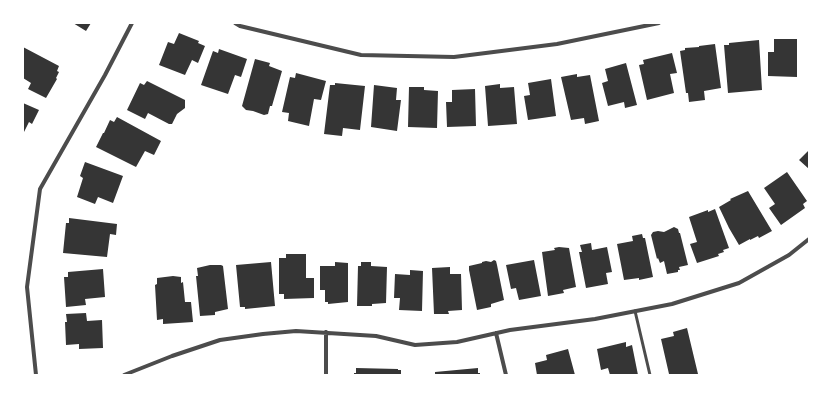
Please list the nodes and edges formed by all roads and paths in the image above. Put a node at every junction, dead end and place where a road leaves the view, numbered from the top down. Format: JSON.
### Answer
{"nodes":[{"id":1,"x":132,"y":23,"type":"edge"},
{"id":2,"x":235,"y":23,"type":"edge"},
{"id":3,"x":659,"y":23,"type":"edge"},
{"id":4,"x":809,"y":239,"type":"edge"},
{"id":5,"x":635,"y":311,"type":"junction"},
{"id":6,"x":326,"y":332,"type":"junction"},
{"id":7,"x":496,"y":333,"type":"junction"},
{"id":8,"x":36,"y":375,"type":"edge"},
{"id":9,"x":124,"y":375,"type":"edge"},
{"id":10,"x":326,"y":375,"type":"edge"},
{"id":11,"x":506,"y":375,"type":"edge"},
{"id":12,"x":650,"y":375,"type":"edge"}],
"edges":[{"from":1,"to":8,"type":"street"},
{"from":2,"to":3,"type":"street"},
{"from":4,"to":5,"type":"street"},
{"from":5,"to":7,"type":"street"},
{"from":5,"to":12,"type":"lane"},
{"from":6,"to":7,"type":"street"},
{"from":6,"to":9,"type":"street"},
{"from":6,"to":10,"type":"street"},
{"from":7,"to":11,"type":"street"}]}
